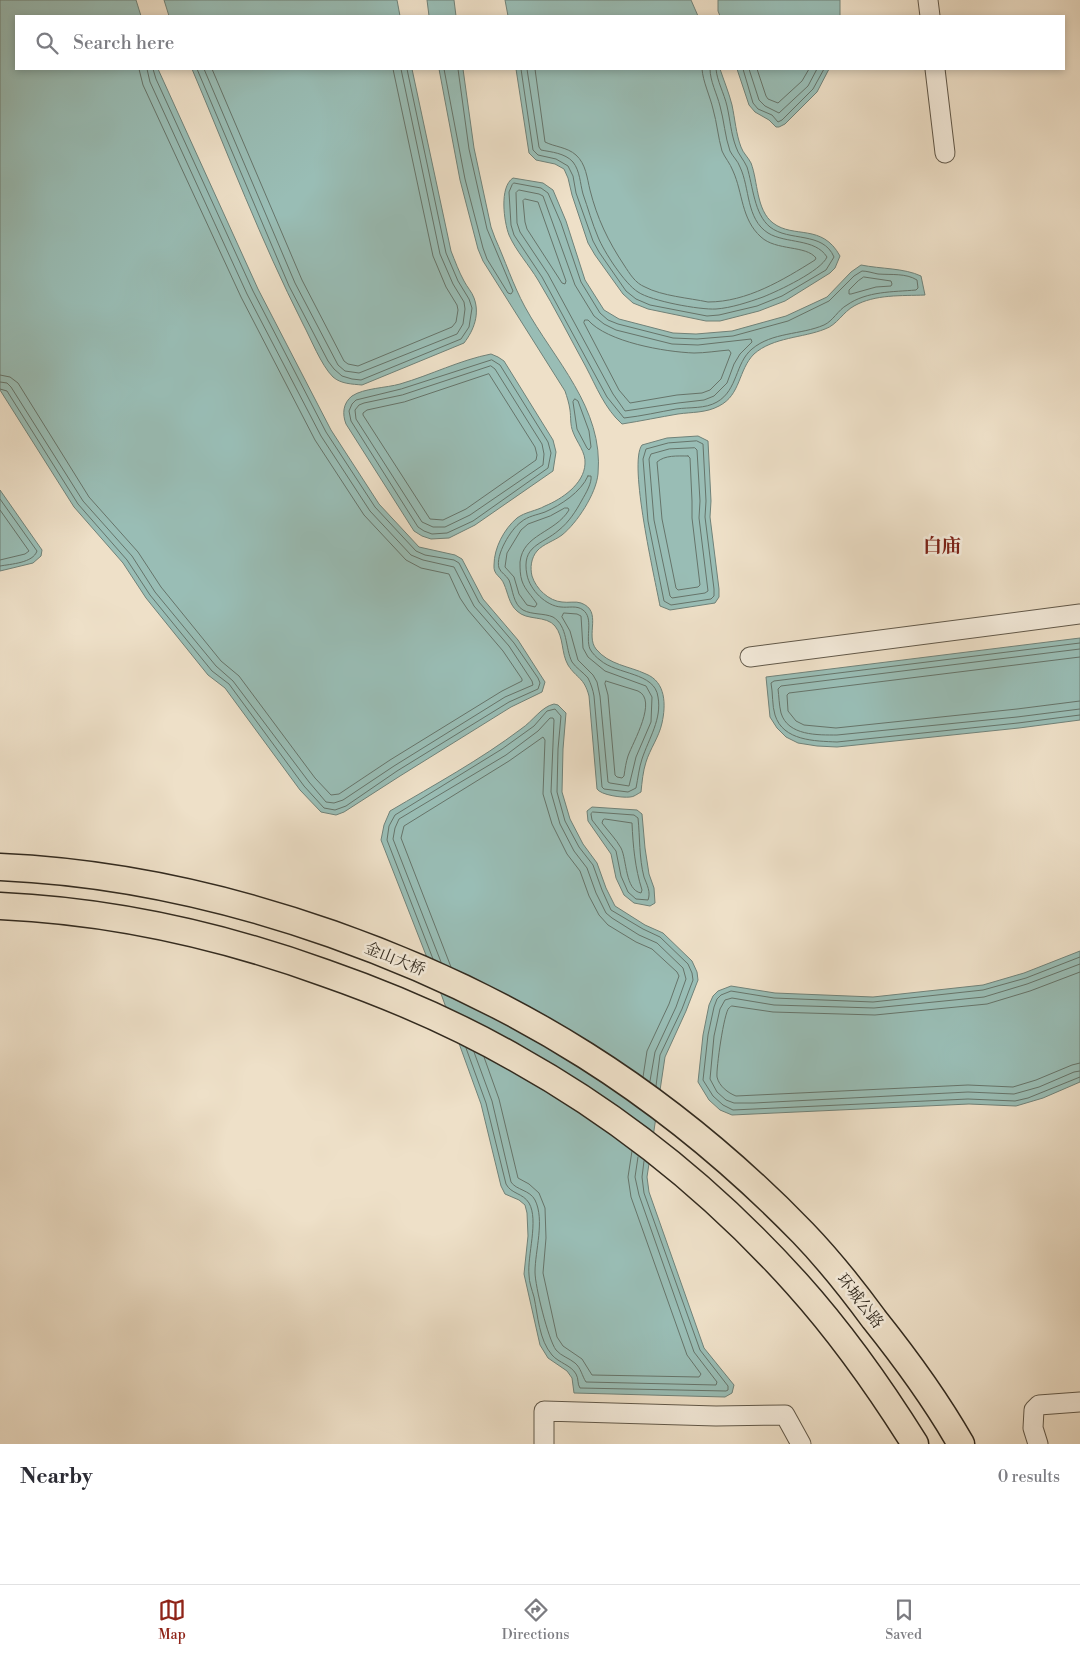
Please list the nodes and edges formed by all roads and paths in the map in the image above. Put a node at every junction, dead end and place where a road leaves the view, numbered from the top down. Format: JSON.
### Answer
{"nodes":[{"id":1,"x":928,"y":0,"type":"edge"},
{"id":2,"x":930,"y":15,"type":"edge"},
{"id":3,"x":936,"y":70,"type":"edge"},
{"id":4,"x":945,"y":153,"type":"dead end"},
{"id":5,"x":1080,"y":614,"type":"edge"},
{"id":6,"x":750,"y":657,"type":"dead end"},
{"id":7,"x":0,"y":867,"type":"edge"},
{"id":8,"x":0,"y":906,"type":"edge"},
{"id":9,"x":740,"y":1173,"type":"joint"},
{"id":10,"x":1080,"y":1402,"type":"edge"},
{"id":11,"x":544,"y":1444,"type":"edge"},
{"id":12,"x":801,"y":1444,"type":"edge"},
{"id":13,"x":915,"y":1444,"type":"edge"},
{"id":14,"x":961,"y":1444,"type":"edge"},
{"id":15,"x":1038,"y":1444,"type":"edge"}],
"edges":[{"from":1,"to":2,"type":"street"},
{"from":3,"to":4,"type":"street"},
{"from":5,"to":6,"type":"street"},
{"from":7,"to":9,"type":"highway","name":"金山大桥"},
{"from":8,"to":13,"type":"highway"},
{"from":9,"to":14,"type":"highway","name":"环城公路"},
{"from":10,"to":15,"type":"street"},
{"from":11,"to":12,"type":"street"}]}
